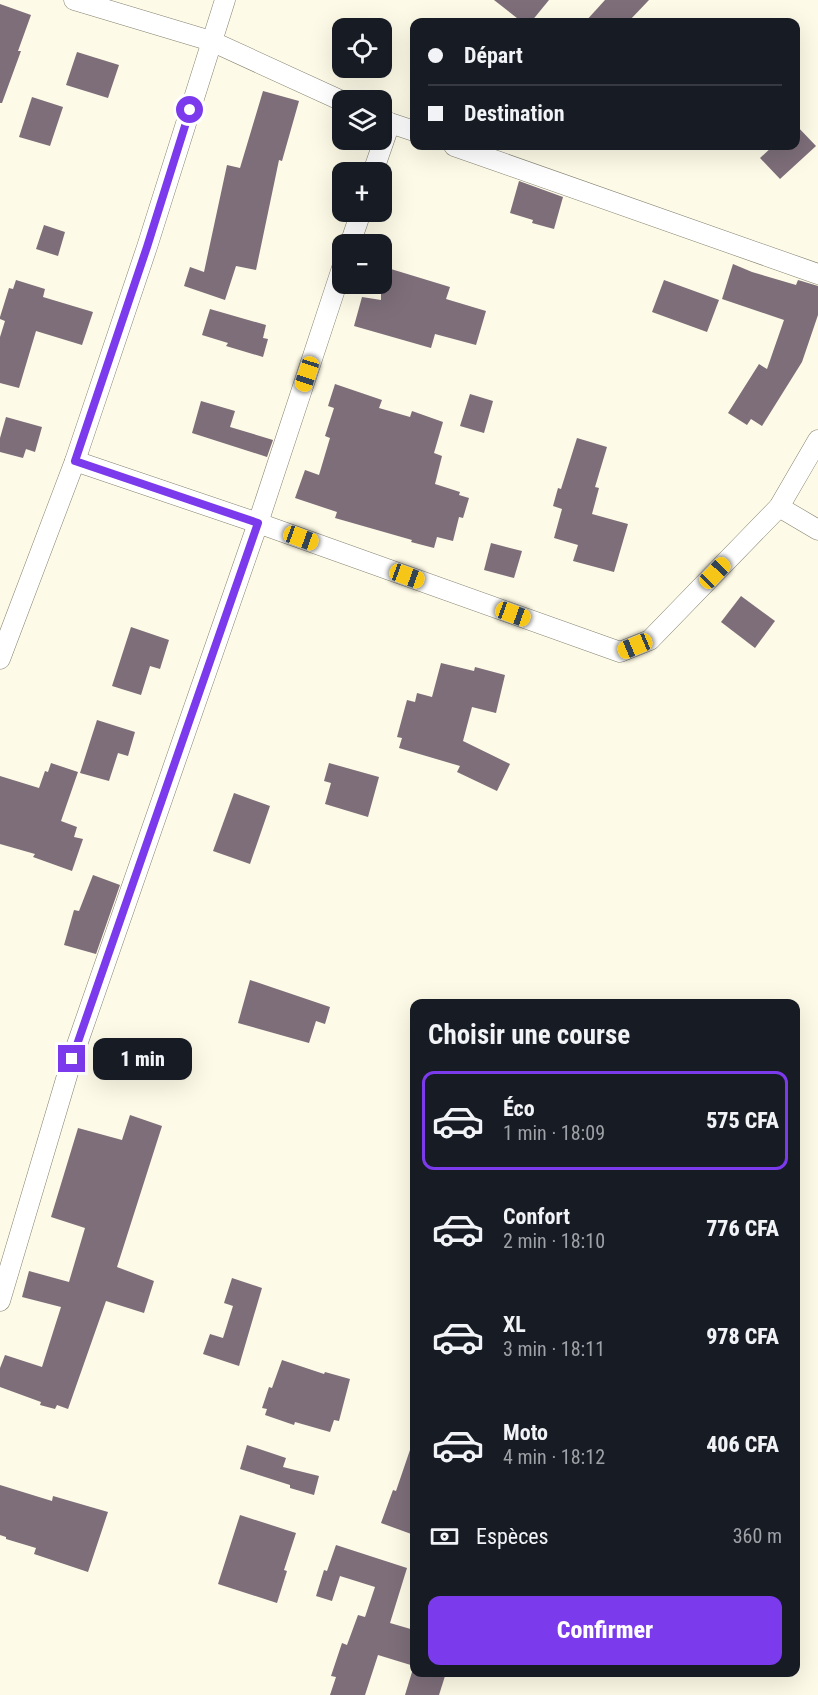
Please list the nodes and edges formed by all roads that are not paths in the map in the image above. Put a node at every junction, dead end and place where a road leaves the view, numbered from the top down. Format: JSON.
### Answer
{"nodes":[{"id":1,"x":74,"y":0,"type":"edge"},
{"id":2,"x":225,"y":0,"type":"edge"},
{"id":3,"x":211,"y":41,"type":"junction"},
{"id":4,"x":332,"y":96,"type":"edge"},
{"id":5,"x":392,"y":123,"type":"edge"},
{"id":6,"x":410,"y":130,"type":"edge"},
{"id":7,"x":465,"y":150,"type":"edge"},
{"id":8,"x":818,"y":274,"type":"edge"},
{"id":9,"x":333,"y":294,"type":"edge"},
{"id":10,"x":818,"y":440,"type":"edge"},
{"id":11,"x":75,"y":461,"type":"junction"},
{"id":12,"x":780,"y":507,"type":"junction"},
{"id":13,"x":258,"y":523,"type":"junction"},
{"id":14,"x":818,"y":530,"type":"edge"},
{"id":15,"x":0,"y":659,"type":"edge"},
{"id":16,"x":0,"y":1301,"type":"edge"}],
"edges":[{"from":1,"to":3,"type":"street"},
{"from":2,"to":3,"type":"street"},
{"from":3,"to":4,"type":"street"},
{"from":3,"to":11,"type":"street"},
{"from":5,"to":6,"type":"street"},
{"from":7,"to":8,"type":"street"},
{"from":9,"to":13,"type":"street"},
{"from":10,"to":12,"type":"street"},
{"from":11,"to":13,"type":"street"},
{"from":11,"to":15,"type":"street"},
{"from":12,"to":13,"type":"street"},
{"from":12,"to":14,"type":"street"},
{"from":13,"to":16,"type":"street"}]}
